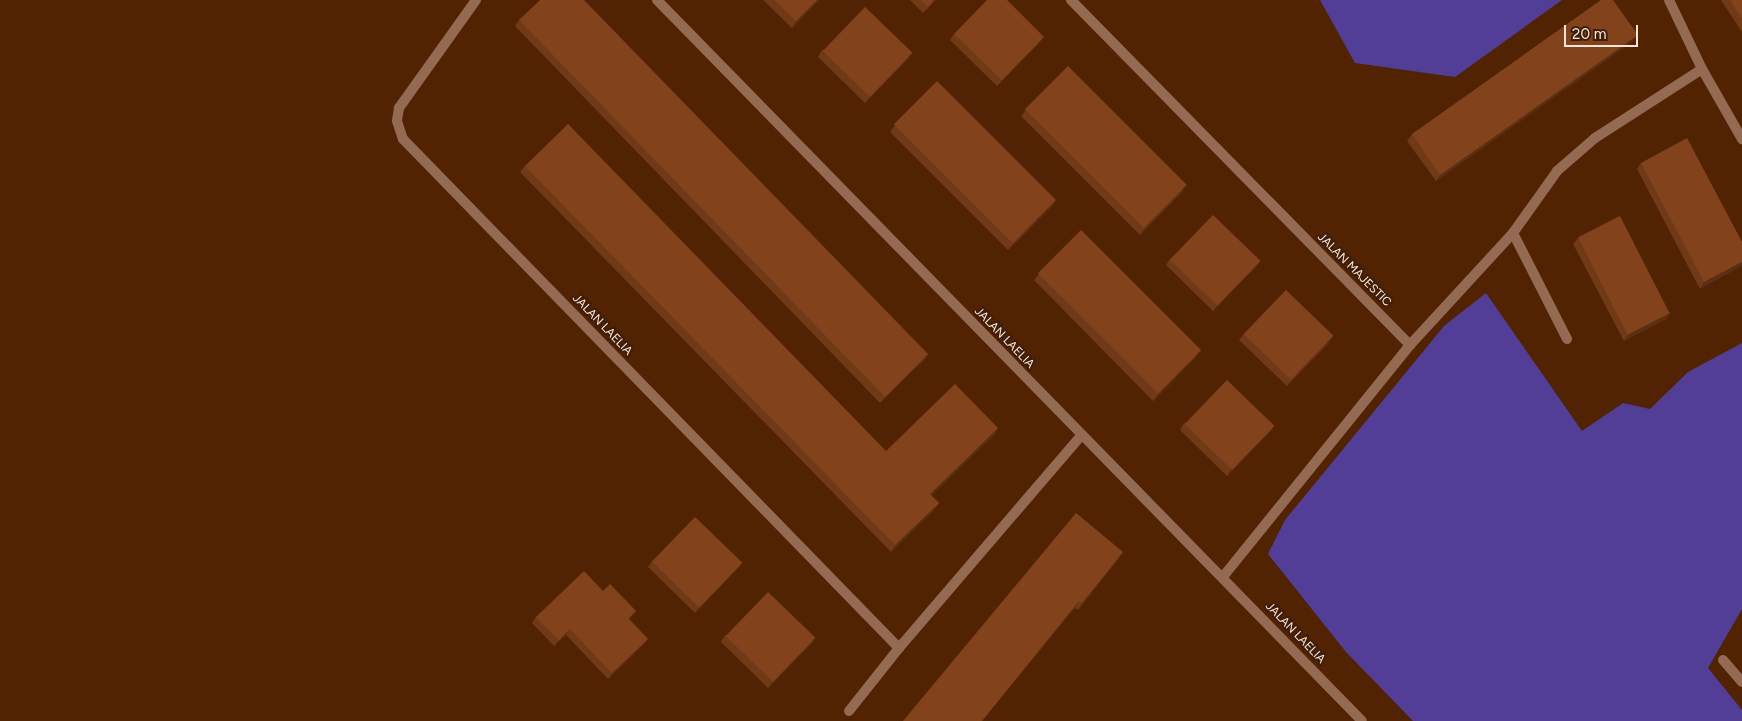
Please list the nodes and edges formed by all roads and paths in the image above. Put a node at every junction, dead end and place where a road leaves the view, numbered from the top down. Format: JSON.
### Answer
{"nodes":[{"id":1,"x":476,"y":0,"type":"edge"},
{"id":2,"x":657,"y":0,"type":"edge"},
{"id":3,"x":1071,"y":0,"type":"edge"},
{"id":4,"x":1669,"y":0,"type":"edge"},
{"id":5,"x":1702,"y":69,"type":"junction"},
{"id":6,"x":1742,"y":139,"type":"edge"},
{"id":7,"x":1513,"y":233,"type":"junction"},
{"id":8,"x":1567,"y":340,"type":"dead end"},
{"id":9,"x":1410,"y":345,"type":"junction"},
{"id":10,"x":1081,"y":436,"type":"junction"},
{"id":11,"x":1223,"y":577,"type":"junction"},
{"id":12,"x":899,"y":648,"type":"junction"},
{"id":13,"x":1723,"y":660,"type":"dead end"},
{"id":14,"x":1742,"y":682,"type":"edge"},
{"id":15,"x":849,"y":711,"type":"dead end"},
{"id":16,"x":1362,"y":721,"type":"edge"}],
"edges":[{"from":1,"to":12,"type":"street","name":"JALAN LAELIA"},
{"from":2,"to":10,"type":"street","name":"JALAN LAELIA"},
{"from":3,"to":9,"type":"street","name":"JALAN MAJESTIC"},
{"from":4,"to":5,"type":"street"},
{"from":5,"to":6,"type":"street"},
{"from":5,"to":7,"type":"street"},
{"from":7,"to":8,"type":"street"},
{"from":7,"to":9,"type":"street"},
{"from":9,"to":11,"type":"street"},
{"from":10,"to":11,"type":"street","name":"JALAN LAELIA"},
{"from":10,"to":12,"type":"street"},
{"from":11,"to":16,"type":"street","name":"JALAN LAELIA"},
{"from":12,"to":15,"type":"street"},
{"from":13,"to":14,"type":"street"}]}
